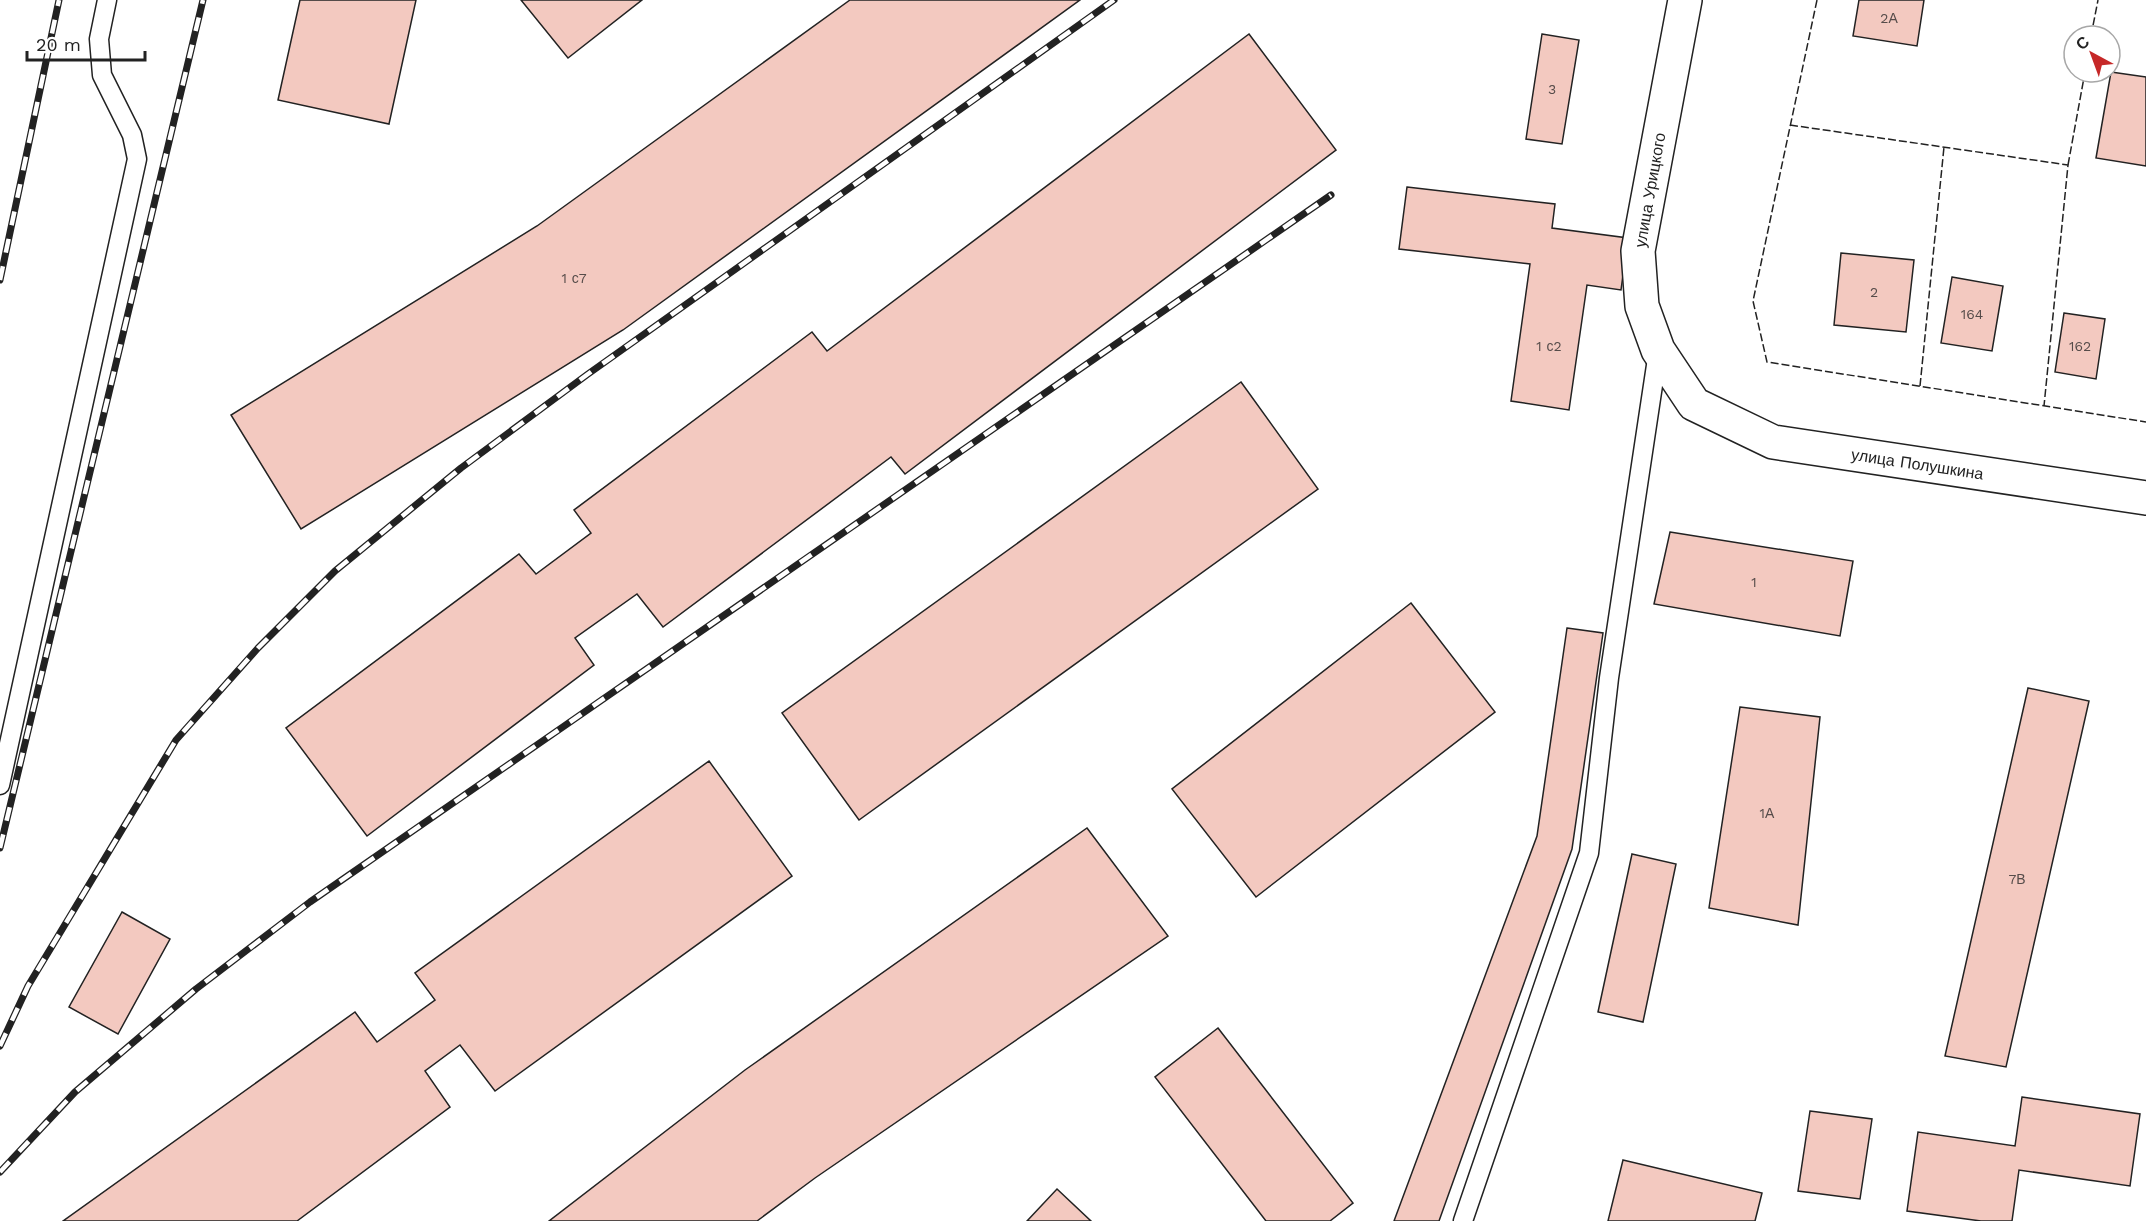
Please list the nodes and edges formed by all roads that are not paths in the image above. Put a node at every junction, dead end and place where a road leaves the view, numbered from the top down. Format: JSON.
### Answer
{"nodes":[{"id":1,"x":107,"y":0,"type":"edge"},
{"id":2,"x":1685,"y":0,"type":"edge"},
{"id":3,"x":1658,"y":350,"type":"junction"},
{"id":4,"x":1694,"y":404,"type":"joint"},
{"id":5,"x":2146,"y":498,"type":"edge"},
{"id":6,"x":0,"y":785,"type":"edge"},
{"id":7,"x":1463,"y":1221,"type":"edge"}],
"edges":[{"from":1,"to":6,"type":"lane"},
{"from":2,"to":3,"type":"street","name":"улица Урицкого"},
{"from":3,"to":4,"type":"street","name":"улица Урицкого"},
{"from":3,"to":7,"type":"lane"},
{"from":4,"to":5,"type":"street","name":"улица Полушкина"}]}
